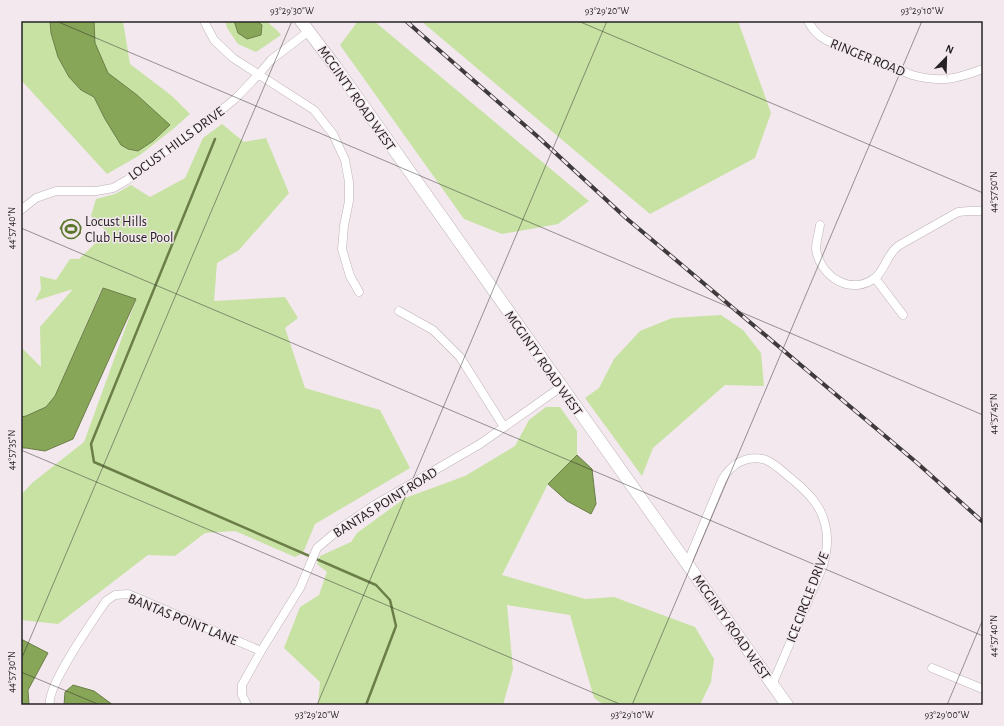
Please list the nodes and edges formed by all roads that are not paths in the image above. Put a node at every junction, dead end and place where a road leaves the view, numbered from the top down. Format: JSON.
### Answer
{"nodes":[{"id":1,"x":204,"y":21,"type":"edge"},
{"id":2,"x":808,"y":21,"type":"edge"},
{"id":3,"x":305,"y":26,"type":"edge"},
{"id":4,"x":983,"y":69,"type":"edge"},
{"id":5,"x":259,"y":74,"type":"junction"},
{"id":6,"x":21,"y":210,"type":"edge"},
{"id":7,"x":983,"y":211,"type":"edge"},
{"id":8,"x":820,"y":225,"type":"dead end"},
{"id":9,"x":875,"y":278,"type":"junction"},
{"id":10,"x":359,"y":292,"type":"dead end"},
{"id":11,"x":399,"y":311,"type":"dead end"},
{"id":12,"x":903,"y":315,"type":"dead end"},
{"id":13,"x":561,"y":387,"type":"junction"},
{"id":14,"x":504,"y":427,"type":"junction"},
{"id":15,"x":687,"y":564,"type":"junction"},
{"id":16,"x":261,"y":651,"type":"junction"},
{"id":17,"x":932,"y":668,"type":"dead end"},
{"id":18,"x":772,"y":685,"type":"junction"},
{"id":19,"x":983,"y":689,"type":"edge"},
{"id":20,"x":50,"y":705,"type":"edge"},
{"id":21,"x":247,"y":705,"type":"edge"},
{"id":22,"x":787,"y":705,"type":"edge"}],
"edges":[{"from":1,"to":5,"type":"street"},
{"from":2,"to":4,"type":"street","name":"RINGER ROAD"},
{"from":3,"to":5,"type":"street","name":"LOCUST HILLS DRIVE"},
{"from":3,"to":13,"type":"main road","name":"MCGINTY ROAD WEST"},
{"from":5,"to":6,"type":"street","name":"LOCUST HILLS DRIVE"},
{"from":5,"to":10,"type":"street"},
{"from":7,"to":9,"type":"street"},
{"from":8,"to":9,"type":"street"},
{"from":9,"to":12,"type":"street"},
{"from":11,"to":14,"type":"street"},
{"from":13,"to":14,"type":"street","name":"BANTAS POINT ROAD"},
{"from":13,"to":15,"type":"main road","name":"MCGINTY ROAD WEST"},
{"from":14,"to":16,"type":"street","name":"BANTAS POINT ROAD"},
{"from":15,"to":18,"type":"main road","name":"MCGINTY ROAD WEST"},
{"from":15,"to":18,"type":"street","name":"ICE CIRCLE DRIVE"},
{"from":16,"to":20,"type":"street","name":"BANTAS POINT LANE"},
{"from":16,"to":21,"type":"street","name":"BANTAS POINT ROAD"},
{"from":17,"to":19,"type":"street"},
{"from":18,"to":22,"type":"main road","name":"MCGINTY ROAD WEST"}]}
